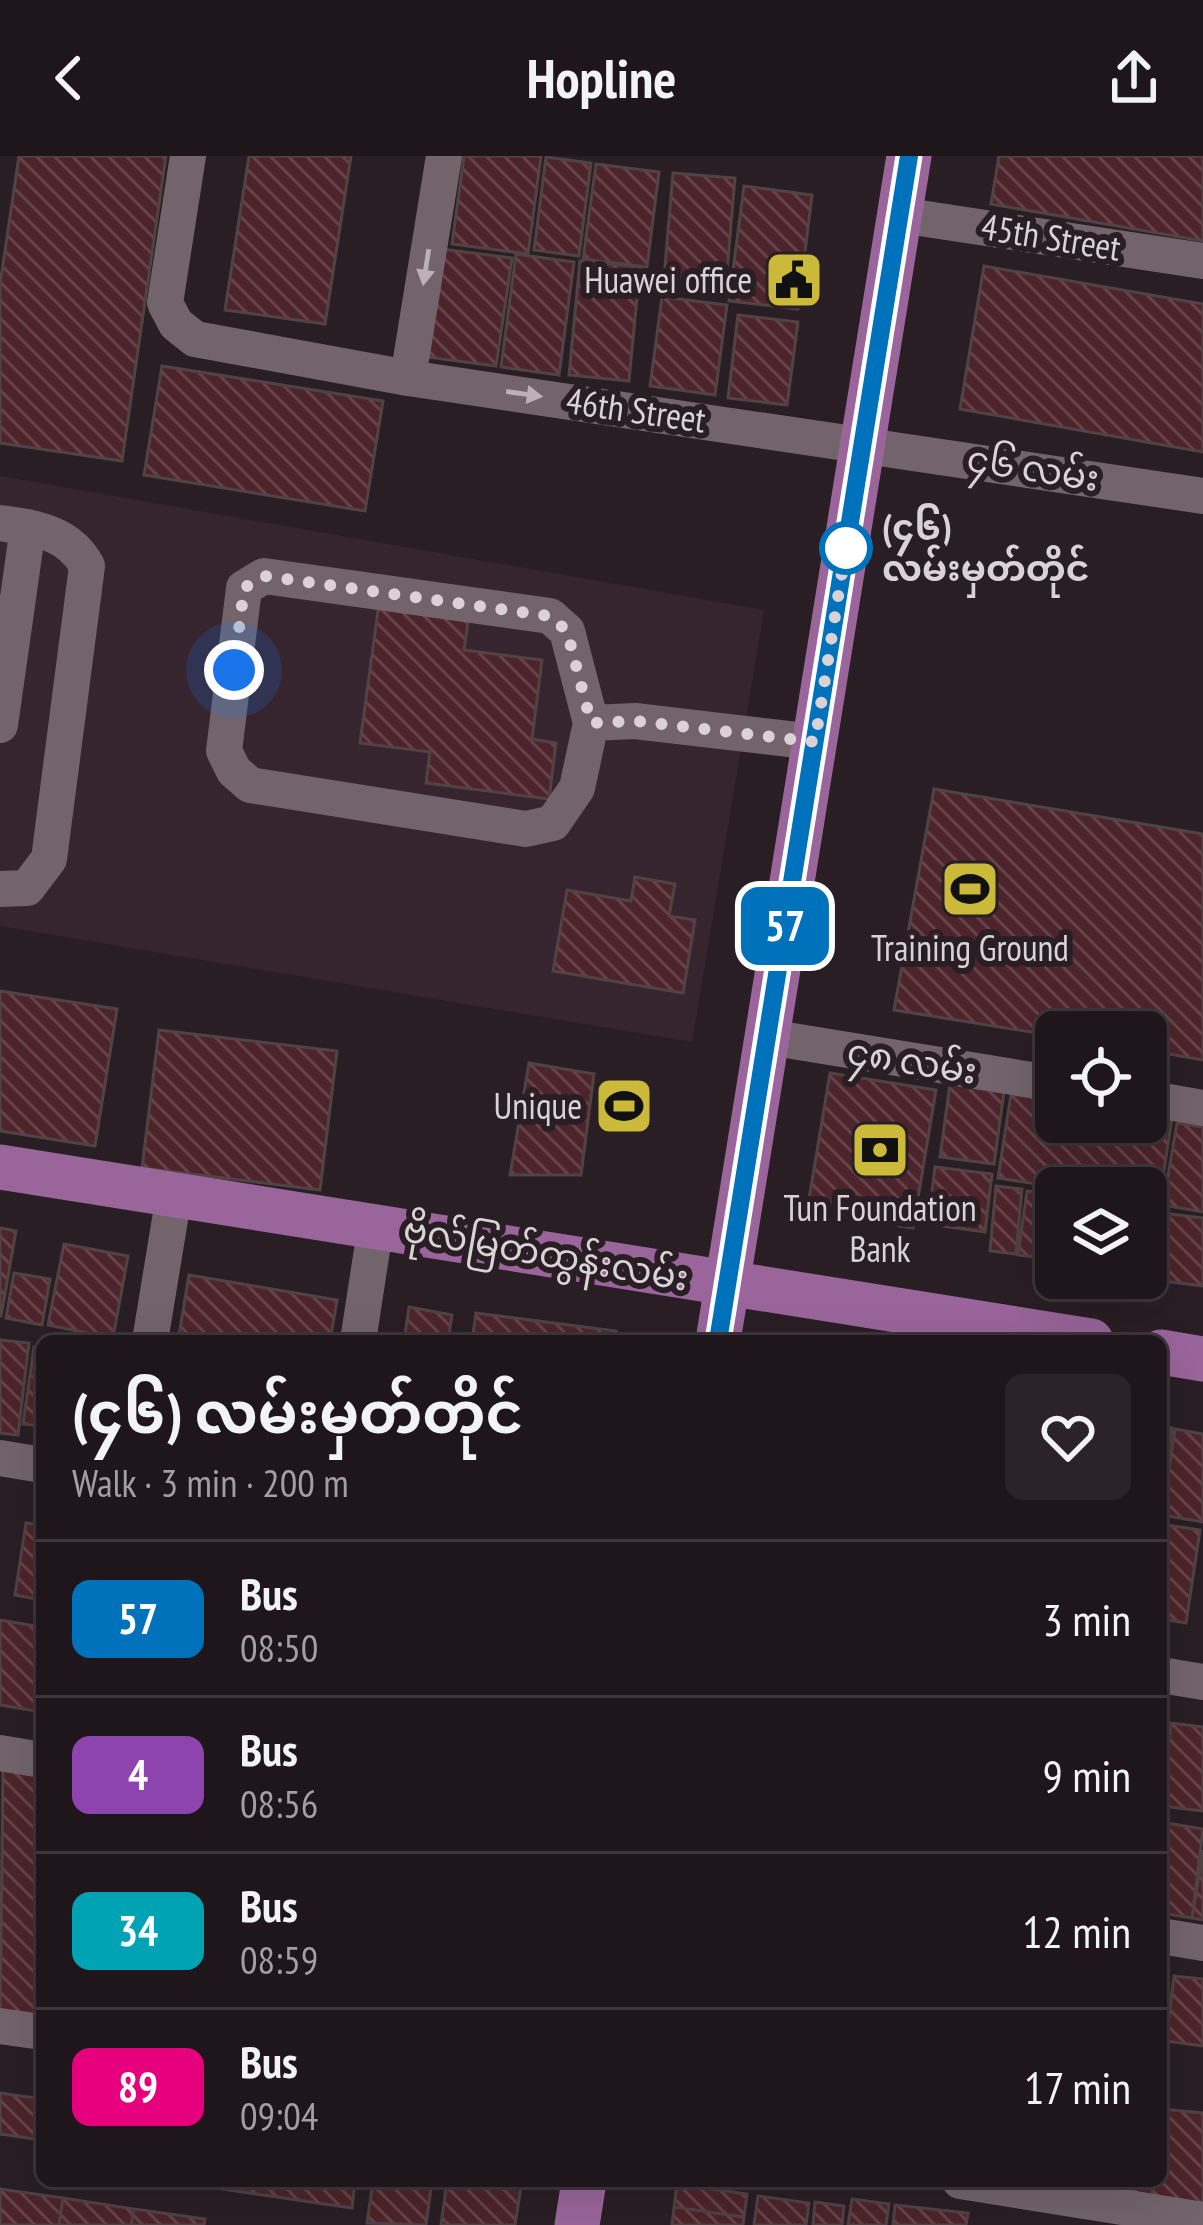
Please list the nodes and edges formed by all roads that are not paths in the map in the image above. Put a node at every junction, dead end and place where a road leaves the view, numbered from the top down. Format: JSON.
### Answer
{"nodes":[{"id":1,"x":188,"y":156,"type":"edge"},
{"id":2,"x":444,"y":156,"type":"edge"},
{"id":3,"x":902,"y":157,"type":"edge"},
{"id":4,"x":913,"y":216,"type":"junction"},
{"id":5,"x":1203,"y":261,"type":"edge"},
{"id":6,"x":408,"y":378,"type":"junction"},
{"id":7,"x":875,"y":443,"type":"junction"},
{"id":8,"x":1203,"y":496,"type":"edge"},
{"id":9,"x":14,"y":525,"type":"edge"},
{"id":10,"x":591,"y":723,"type":"junction"},
{"id":11,"x":0,"y":725,"type":"edge"},
{"id":12,"x":815,"y":742,"type":"junction"},
{"id":13,"x":0,"y":889,"type":"edge"},
{"id":14,"x":768,"y":1037,"type":"junction"},
{"id":15,"x":1035,"y":1081,"type":"edge"},
{"id":16,"x":1167,"y":1102,"type":"edge"},
{"id":17,"x":1203,"y":1108,"type":"edge"},
{"id":18,"x":0,"y":1167,"type":"edge"},
{"id":19,"x":174,"y":1195,"type":"junction"},
{"id":20,"x":376,"y":1224,"type":"junction"},
{"id":21,"x":728,"y":1284,"type":"junction"},
{"id":22,"x":151,"y":1335,"type":"edge"},
{"id":23,"x":359,"y":1335,"type":"edge"},
{"id":24,"x":719,"y":1335,"type":"edge"},
{"id":25,"x":1053,"y":1335,"type":"edge"},
{"id":26,"x":1167,"y":1353,"type":"edge"},
{"id":27,"x":1203,"y":1359,"type":"edge"},
{"id":28,"x":0,"y":1458,"type":"edge"},
{"id":29,"x":36,"y":1464,"type":"edge"},
{"id":30,"x":1167,"y":1677,"type":"edge"},
{"id":31,"x":1203,"y":1682,"type":"edge"},
{"id":32,"x":0,"y":1753,"type":"edge"},
{"id":33,"x":36,"y":1759,"type":"edge"},
{"id":34,"x":1167,"y":1937,"type":"edge"},
{"id":35,"x":1203,"y":1943,"type":"edge"},
{"id":36,"x":0,"y":2026,"type":"edge"},
{"id":37,"x":36,"y":2031,"type":"edge"},
{"id":38,"x":583,"y":2187,"type":"edge"},
{"id":39,"x":997,"y":2187,"type":"edge"},
{"id":40,"x":1203,"y":2220,"type":"edge"},
{"id":41,"x":577,"y":2225,"type":"edge"}],
"edges":[{"from":1,"to":6,"type":"street","name":"46th Street"},
{"from":2,"to":6,"type":"street","one_way":true},
{"from":3,"to":4,"type":"main road"},
{"from":4,"to":5,"type":"street","name":"45th Street"},
{"from":4,"to":7,"type":"main road"},
{"from":6,"to":7,"type":"street","name":"46th Street","one_way":true},
{"from":7,"to":8,"type":"street","name":"၄၆ လမ်း"},
{"from":7,"to":12,"type":"main road"},
{"from":9,"to":11,"type":"street"},
{"from":9,"to":13,"type":"street"},
{"from":10,"to":10,"type":"street"},
{"from":10,"to":12,"type":"street"},
{"from":12,"to":14,"type":"main road"},
{"from":14,"to":15,"type":"street","name":"၄၈ လမ်း"},
{"from":14,"to":21,"type":"main road"},
{"from":16,"to":17,"type":"street"},
{"from":18,"to":19,"type":"main road","name":"ဗိုလ်မြတ်ထွန်းလမ်း"},
{"from":19,"to":20,"type":"main road","name":"ဗိုလ်မြတ်ထွန်းလမ်း"},
{"from":19,"to":22,"type":"street"},
{"from":20,"to":21,"type":"main road","name":"ဗိုလ်မြတ်ထွန်းလမ်း"},
{"from":20,"to":23,"type":"street"},
{"from":21,"to":24,"type":"main road"},
{"from":21,"to":25,"type":"main road","name":"ဗိုလ်မြတ်ထွန်းလမ်း"},
{"from":26,"to":27,"type":"main road"},
{"from":28,"to":29,"type":"street"},
{"from":30,"to":31,"type":"street"},
{"from":32,"to":33,"type":"street"},
{"from":34,"to":35,"type":"street"},
{"from":36,"to":37,"type":"street"},
{"from":38,"to":41,"type":"main road"},
{"from":39,"to":40,"type":"street"}]}
